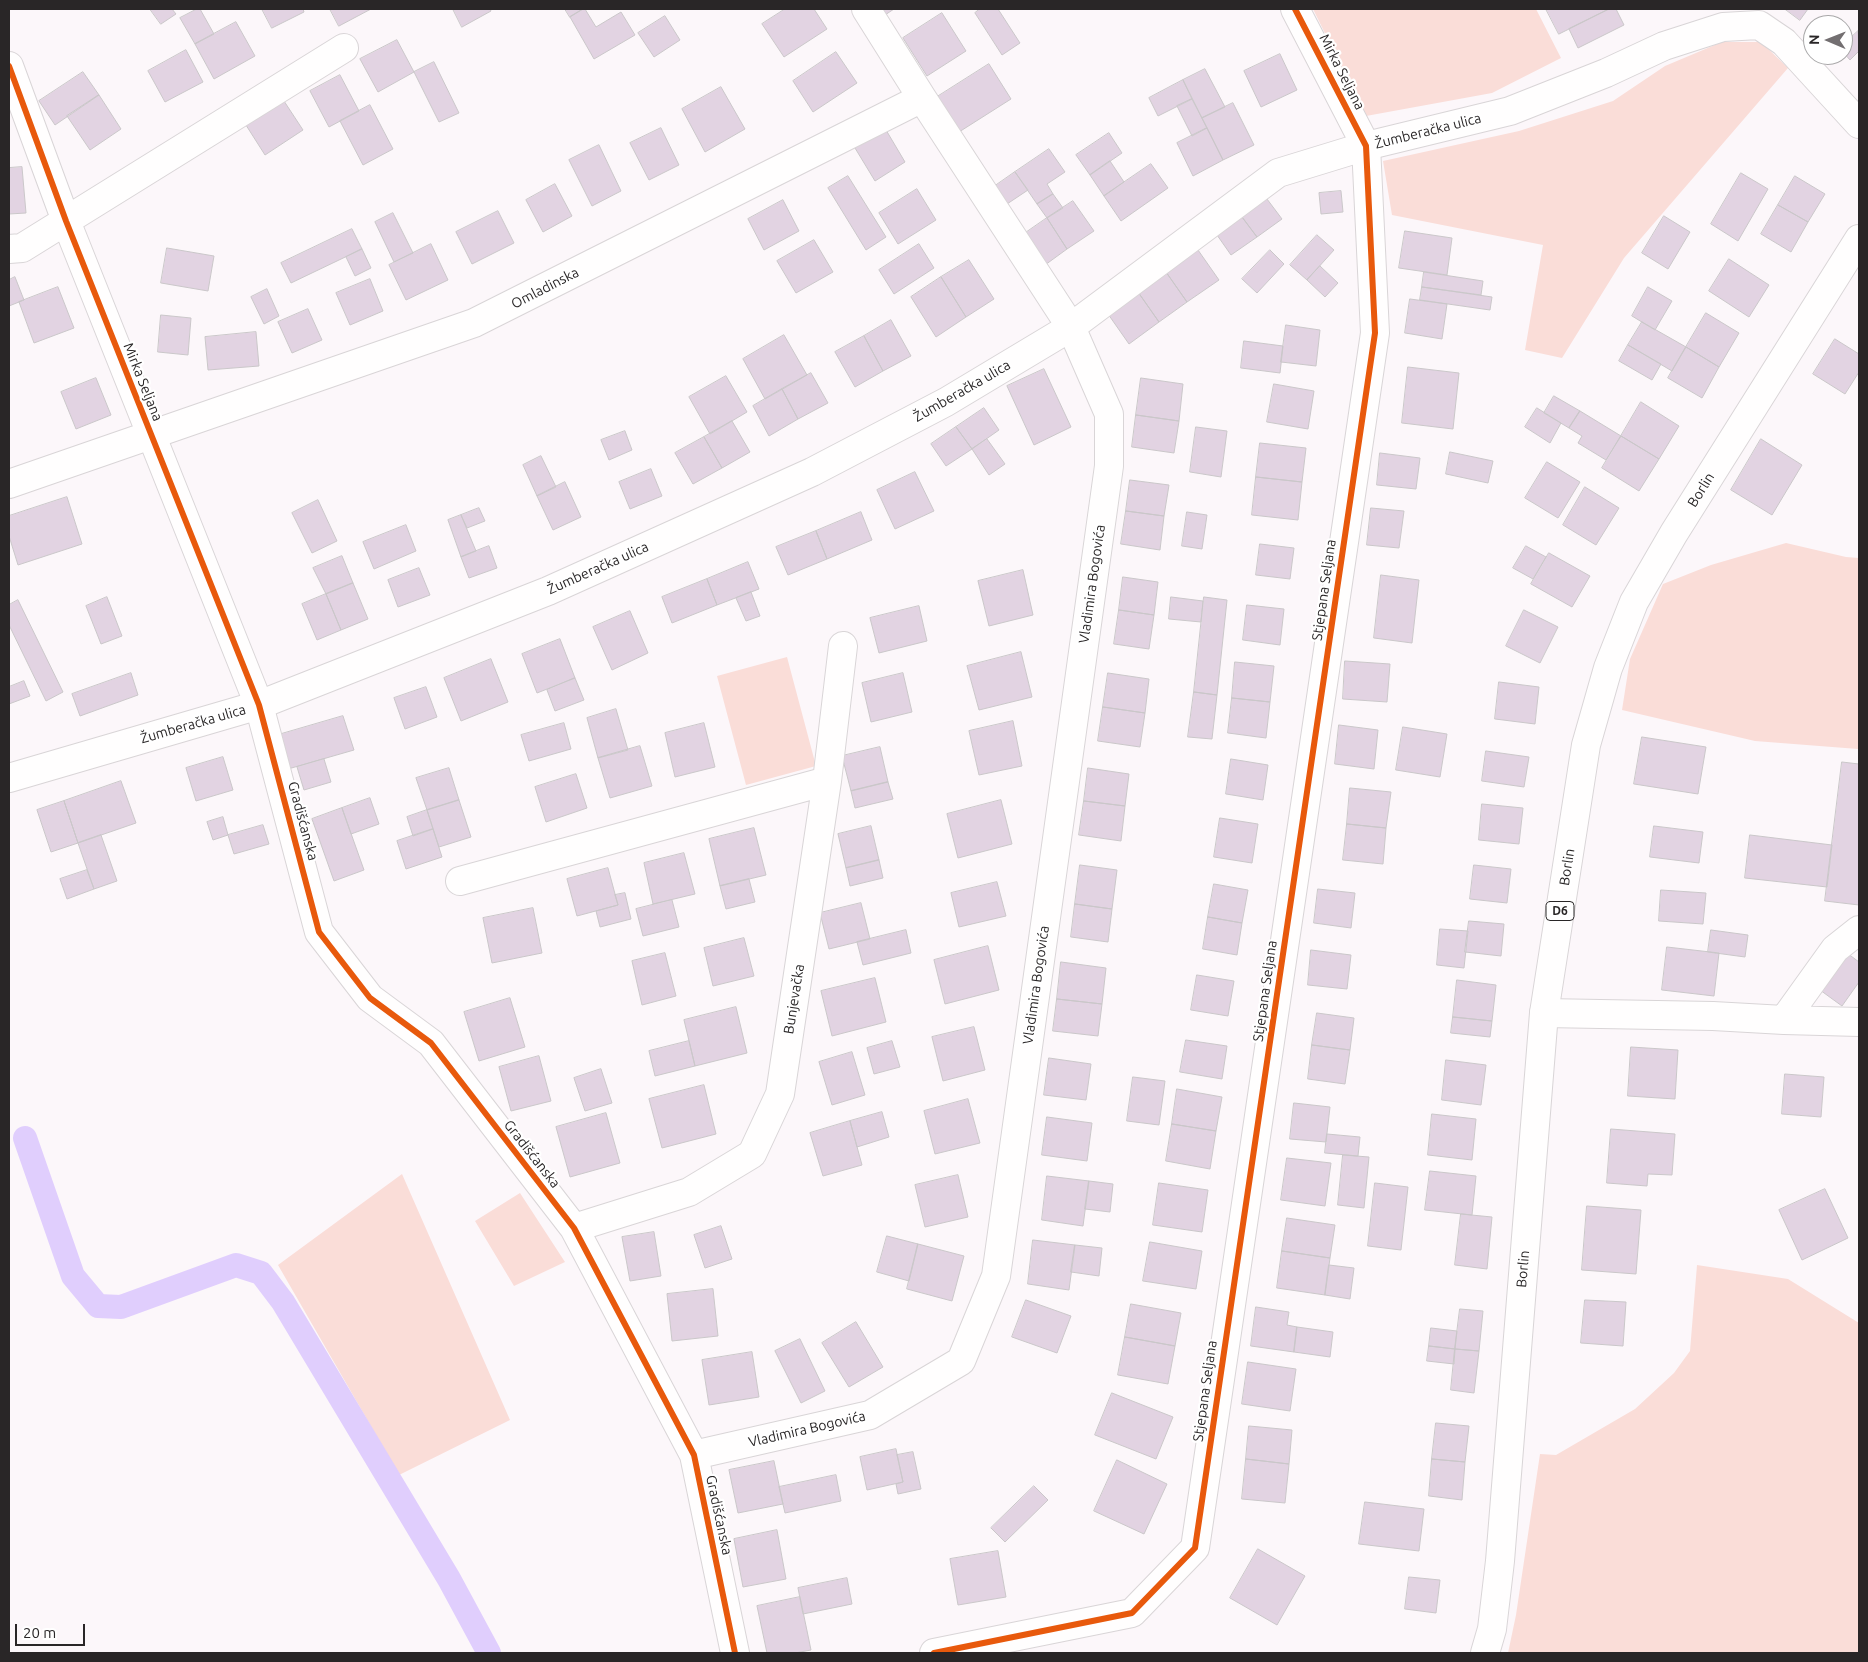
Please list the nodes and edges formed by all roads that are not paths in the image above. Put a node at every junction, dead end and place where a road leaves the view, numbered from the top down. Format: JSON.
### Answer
{"nodes":[{"id":1,"x":866,"y":9,"type":"edge"},
{"id":2,"x":1295,"y":9,"type":"edge"},
{"id":3,"x":344,"y":48,"type":"dead end"},
{"id":4,"x":9,"y":66,"type":"edge"},
{"id":5,"x":922,"y":98,"type":"junction"},
{"id":6,"x":1859,"y":124,"type":"edge"},
{"id":7,"x":1366,"y":146,"type":"junction"},
{"id":8,"x":66,"y":221,"type":"junction"},
{"id":9,"x":1859,"y":239,"type":"edge"},
{"id":10,"x":9,"y":249,"type":"edge"},
{"id":11,"x":1071,"y":327,"type":"junction"},
{"id":12,"x":150,"y":435,"type":"junction"},
{"id":13,"x":9,"y":484,"type":"edge"},
{"id":14,"x":843,"y":646,"type":"dead end"},
{"id":15,"x":259,"y":705,"type":"junction"},
{"id":16,"x":9,"y":778,"type":"edge"},
{"id":17,"x":827,"y":781,"type":"junction"},
{"id":18,"x":460,"y":881,"type":"dead end"},
{"id":19,"x":1859,"y":930,"type":"edge"},
{"id":20,"x":1544,"y":1013,"type":"junction"},
{"id":21,"x":1784,"y":1020,"type":"junction"},
{"id":22,"x":1859,"y":1022,"type":"edge"},
{"id":23,"x":574,"y":1228,"type":"junction"},
{"id":24,"x":694,"y":1455,"type":"junction"},
{"id":25,"x":734,"y":1653,"type":"edge"},
{"id":26,"x":934,"y":1653,"type":"edge"},
{"id":27,"x":1485,"y":1653,"type":"edge"}],
"edges":[{"from":1,"to":5,"type":"street","name":"Vladimira Bogovića"},
{"from":2,"to":7,"type":"street","name":"Mirka Seljana"},
{"from":3,"to":8,"type":"street"},
{"from":4,"to":8,"type":"street","name":"Mirka Seljana"},
{"from":5,"to":11,"type":"street","name":"Vladimira Bogovića"},
{"from":5,"to":12,"type":"street","name":"Omladinska"},
{"from":6,"to":7,"type":"street","name":"Žumberačka ulica"},
{"from":7,"to":11,"type":"street","name":"Žumberačka ulica"},
{"from":7,"to":26,"type":"street","name":"Stjepana Seljana"},
{"from":8,"to":10,"type":"street"},
{"from":8,"to":12,"type":"street","name":"Mirka Seljana"},
{"from":9,"to":20,"type":"street","name":"Borlin","number":"D6"},
{"from":11,"to":15,"type":"street","name":"Žumberačka ulica"},
{"from":11,"to":24,"type":"street","name":"Vladimira Bogovića"},
{"from":12,"to":13,"type":"street","name":"Omladinska"},
{"from":12,"to":15,"type":"street","name":"Mirka Seljana"},
{"from":14,"to":17,"type":"street","name":"Bunjevačka"},
{"from":15,"to":16,"type":"street","name":"Žumberačka ulica"},
{"from":15,"to":23,"type":"street","name":"Gradišćanska"},
{"from":17,"to":18,"type":"street"},
{"from":17,"to":23,"type":"street","name":"Bunjevačka"},
{"from":19,"to":21,"type":"street"},
{"from":20,"to":21,"type":"street"},
{"from":20,"to":27,"type":"street","name":"Borlin","number":"D6"},
{"from":21,"to":22,"type":"street"},
{"from":23,"to":24,"type":"street","name":"Gradišćanska"},
{"from":24,"to":25,"type":"street","name":"Gradišćanska"}]}
